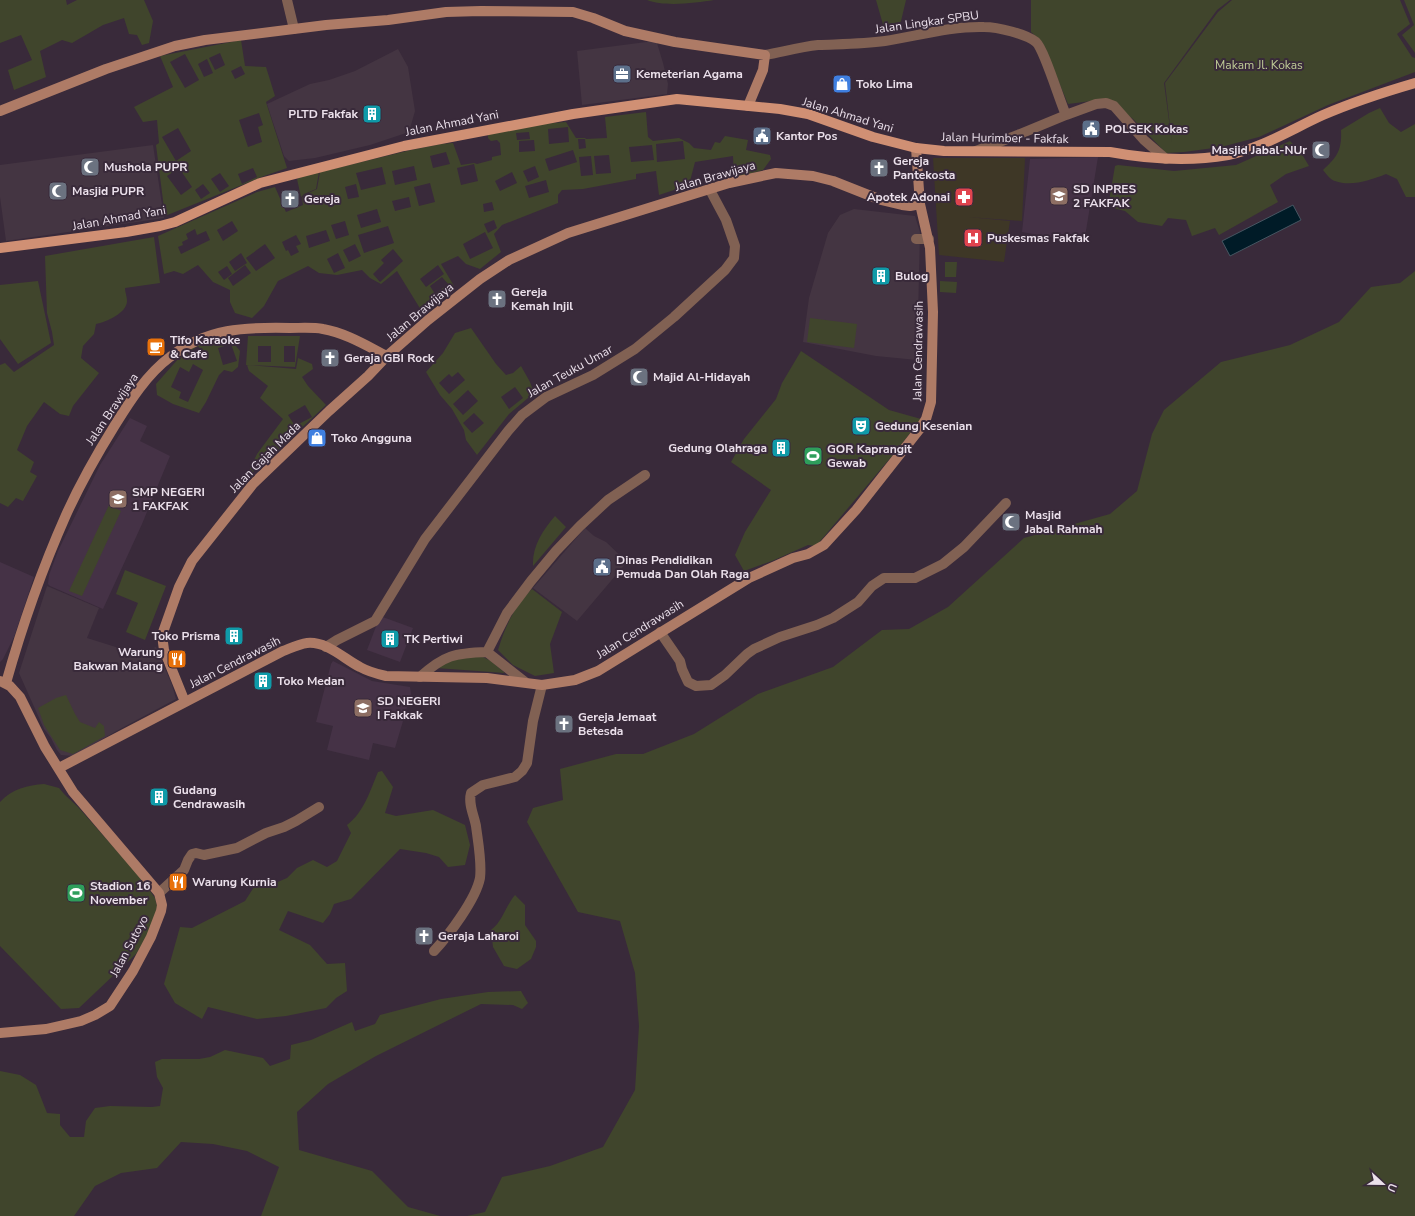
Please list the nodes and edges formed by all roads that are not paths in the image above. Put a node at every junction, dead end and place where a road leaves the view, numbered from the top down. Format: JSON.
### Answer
{"nodes":[{"id":1,"x":287,"y":0,"type":"edge"},
{"id":2,"x":294,"y":29,"type":"junction"},
{"id":3,"x":765,"y":55,"type":"junction"},
{"id":4,"x":1415,"y":83,"type":"edge"},
{"id":5,"x":748,"y":106,"type":"junction"},
{"id":6,"x":0,"y":111,"type":"edge"},
{"id":7,"x":1066,"y":115,"type":"junction"},
{"id":8,"x":916,"y":148,"type":"junction"},
{"id":9,"x":974,"y":152,"type":"junction"},
{"id":10,"x":1166,"y":159,"type":"junction"},
{"id":11,"x":710,"y":190,"type":"junction"},
{"id":12,"x":920,"y":204,"type":"junction"},
{"id":13,"x":916,"y":239,"type":"dead end"},
{"id":14,"x":929,"y":239,"type":"junction"},
{"id":15,"x":0,"y":248,"type":"edge"},
{"id":16,"x":387,"y":356,"type":"junction"},
{"id":17,"x":645,"y":475,"type":"dead end"},
{"id":18,"x":1006,"y":503,"type":"dead end"},
{"id":19,"x":660,"y":632,"type":"junction"},
{"id":20,"x":326,"y":646,"type":"junction"},
{"id":21,"x":487,"y":652,"type":"junction"},
{"id":22,"x":420,"y":677,"type":"junction"},
{"id":23,"x":3,"y":682,"type":"edge"},
{"id":24,"x":525,"y":682,"type":"junction"},
{"id":25,"x":542,"y":685,"type":"junction"},
{"id":26,"x":185,"y":702,"type":"junction"},
{"id":27,"x":59,"y":768,"type":"junction"},
{"id":28,"x":319,"y":807,"type":"dead end"},
{"id":29,"x":159,"y":893,"type":"junction"},
{"id":30,"x":434,"y":950,"type":"dead end"},
{"id":31,"x":0,"y":1033,"type":"edge"}],
"edges":[{"from":1,"to":2,"type":"street"},
{"from":2,"to":3,"type":"main road"},
{"from":2,"to":6,"type":"main road"},
{"from":3,"to":5,"type":"main road"},
{"from":3,"to":7,"type":"street","name":"Jalan Lingkar SPBU"},
{"from":4,"to":10,"type":"main road","name":"Jalan Hurimber - Fakfak"},
{"from":5,"to":8,"type":"main road","name":"Jalan Ahmad Yani"},
{"from":5,"to":15,"type":"main road","name":"Jalan Ahmad Yani"},
{"from":7,"to":9,"type":"street"},
{"from":7,"to":10,"type":"street"},
{"from":8,"to":9,"type":"main road","name":"Jalan Hurimber - Fakfak"},
{"from":8,"to":12,"type":"main road","name":"Jalan Cendrawasih"},
{"from":9,"to":10,"type":"main road","name":"Jalan Hurimber - Fakfak"},
{"from":11,"to":12,"type":"main road","name":"Jalan Brawijaya"},
{"from":11,"to":16,"type":"main road","name":"Jalan Brawijaya"},
{"from":11,"to":20,"type":"street","name":"Jalan Teuku Umar"},
{"from":12,"to":14,"type":"main road","name":"Jalan Cendrawasih"},
{"from":13,"to":14,"type":"street"},
{"from":14,"to":19,"type":"main road","name":"Jalan Cendrawasih"},
{"from":16,"to":23,"type":"main road","name":"Jalan Brawijaya"},
{"from":16,"to":26,"type":"main road","name":"Jalan Gajah Mada"},
{"from":17,"to":21,"type":"street"},
{"from":18,"to":19,"type":"street"},
{"from":19,"to":25,"type":"main road","name":"Jalan Cendrawasih"},
{"from":20,"to":22,"type":"main road","name":"Jalan Cendrawasih"},
{"from":20,"to":26,"type":"main road","name":"Jalan Cendrawasih"},
{"from":21,"to":22,"type":"street"},
{"from":21,"to":24,"type":"street"},
{"from":22,"to":24,"type":"main road","name":"Jalan Cendrawasih"},
{"from":23,"to":27,"type":"main road"},
{"from":24,"to":25,"type":"main road","name":"Jalan Cendrawasih"},
{"from":25,"to":30,"type":"street"},
{"from":26,"to":27,"type":"main road","name":"Jalan Cendrawasih"},
{"from":27,"to":29,"type":"main road"},
{"from":28,"to":29,"type":"street"},
{"from":29,"to":31,"type":"main road","name":"Jalan Sutoyo"}]}
